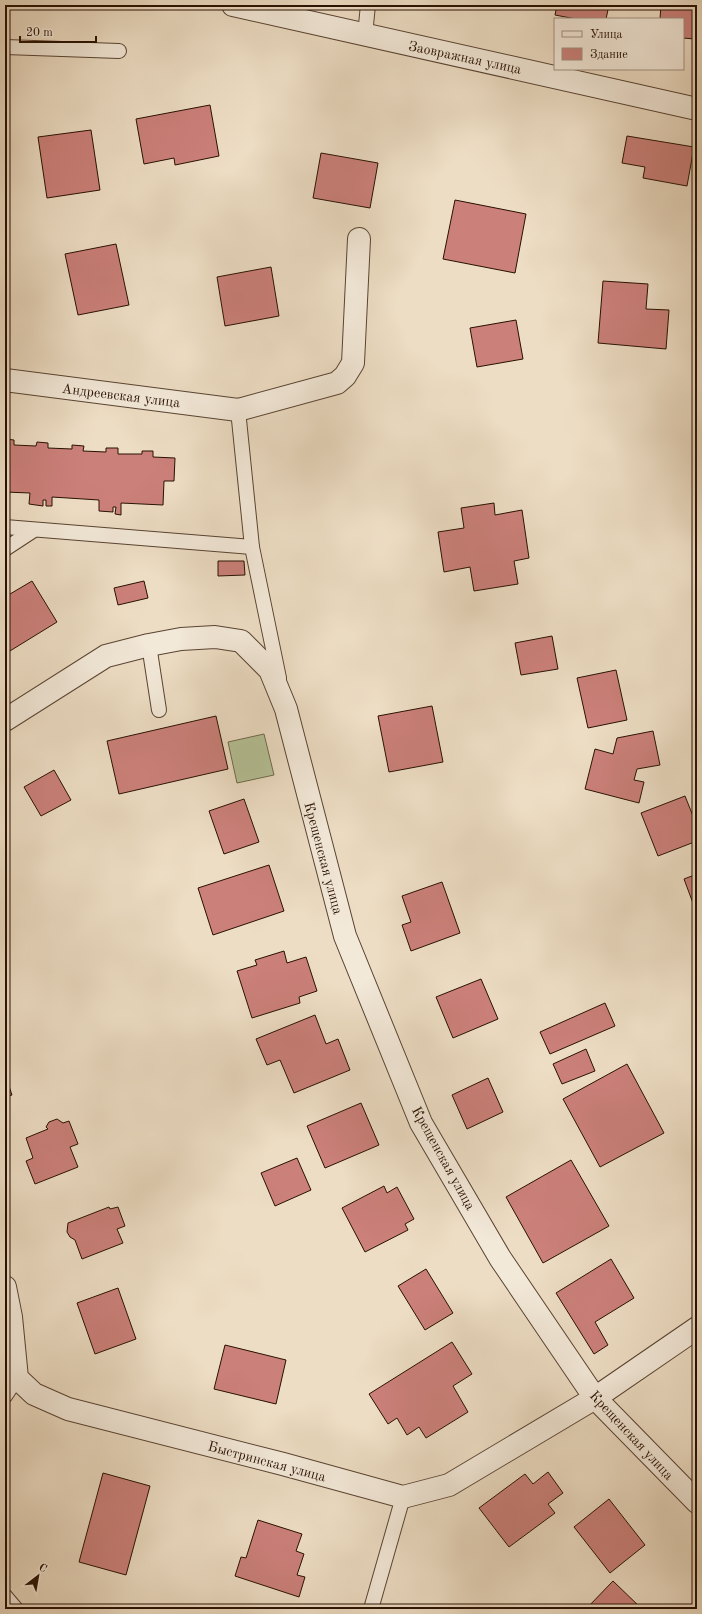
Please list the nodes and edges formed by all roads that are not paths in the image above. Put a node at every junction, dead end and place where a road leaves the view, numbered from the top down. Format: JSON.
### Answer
{"nodes":[{"id":1,"x":233,"y":5,"type":"edge"},
{"id":2,"x":368,"y":5,"type":"edge"},
{"id":3,"x":365,"y":35,"type":"junction"},
{"id":4,"x":5,"y":47,"type":"edge"},
{"id":5,"x":119,"y":51,"type":"dead end"},
{"id":6,"x":697,"y":109,"type":"edge"},
{"id":7,"x":359,"y":240,"type":"dead end"},
{"id":8,"x":5,"y":380,"type":"edge"},
{"id":9,"x":238,"y":410,"type":"junction"},
{"id":10,"x":5,"y":527,"type":"edge"},
{"id":11,"x":34,"y":530,"type":"junction"},
{"id":12,"x":252,"y":547,"type":"junction"},
{"id":13,"x":5,"y":549,"type":"edge"},
{"id":14,"x":149,"y":645,"type":"junction"},
{"id":15,"x":286,"y":709,"type":"junction"},
{"id":16,"x":159,"y":710,"type":"dead end"},
{"id":17,"x":5,"y":720,"type":"edge"},
{"id":18,"x":5,"y":1287,"type":"edge"},
{"id":19,"x":697,"y":1328,"type":"edge"},
{"id":20,"x":11,"y":1375,"type":"edge"},
{"id":21,"x":5,"y":1396,"type":"edge"},
{"id":22,"x":595,"y":1398,"type":"junction"},
{"id":23,"x":403,"y":1497,"type":"junction"},
{"id":24,"x":697,"y":1502,"type":"edge"},
{"id":25,"x":5,"y":1596,"type":"edge"},
{"id":26,"x":16,"y":1609,"type":"edge"},
{"id":27,"x":370,"y":1609,"type":"edge"}],
"edges":[{"from":1,"to":3,"type":"street","name":"Заовражная улица"},
{"from":2,"to":3,"type":"lane"},
{"from":3,"to":6,"type":"street","name":"Заовражная улица"},
{"from":4,"to":5,"type":"lane"},
{"from":7,"to":9,"type":"street"},
{"from":8,"to":9,"type":"street","name":"Андреевская улица"},
{"from":9,"to":12,"type":"lane"},
{"from":10,"to":11,"type":"lane"},
{"from":11,"to":12,"type":"lane"},
{"from":11,"to":13,"type":"lane"},
{"from":12,"to":15,"type":"lane"},
{"from":14,"to":15,"type":"street","name":"Крещенская улица"},
{"from":14,"to":16,"type":"lane"},
{"from":14,"to":17,"type":"street","name":"Крещенская улица"},
{"from":15,"to":22,"type":"street","name":"Крещенская улица"},
{"from":18,"to":20,"type":"street"},
{"from":19,"to":22,"type":"street"},
{"from":20,"to":21,"type":"lane"},
{"from":20,"to":23,"type":"street","name":"Быстринская улица"},
{"from":22,"to":23,"type":"street"},
{"from":22,"to":24,"type":"street","name":"Крещенская улица"},
{"from":23,"to":27,"type":"lane"},
{"from":25,"to":26,"type":"lane"}]}
